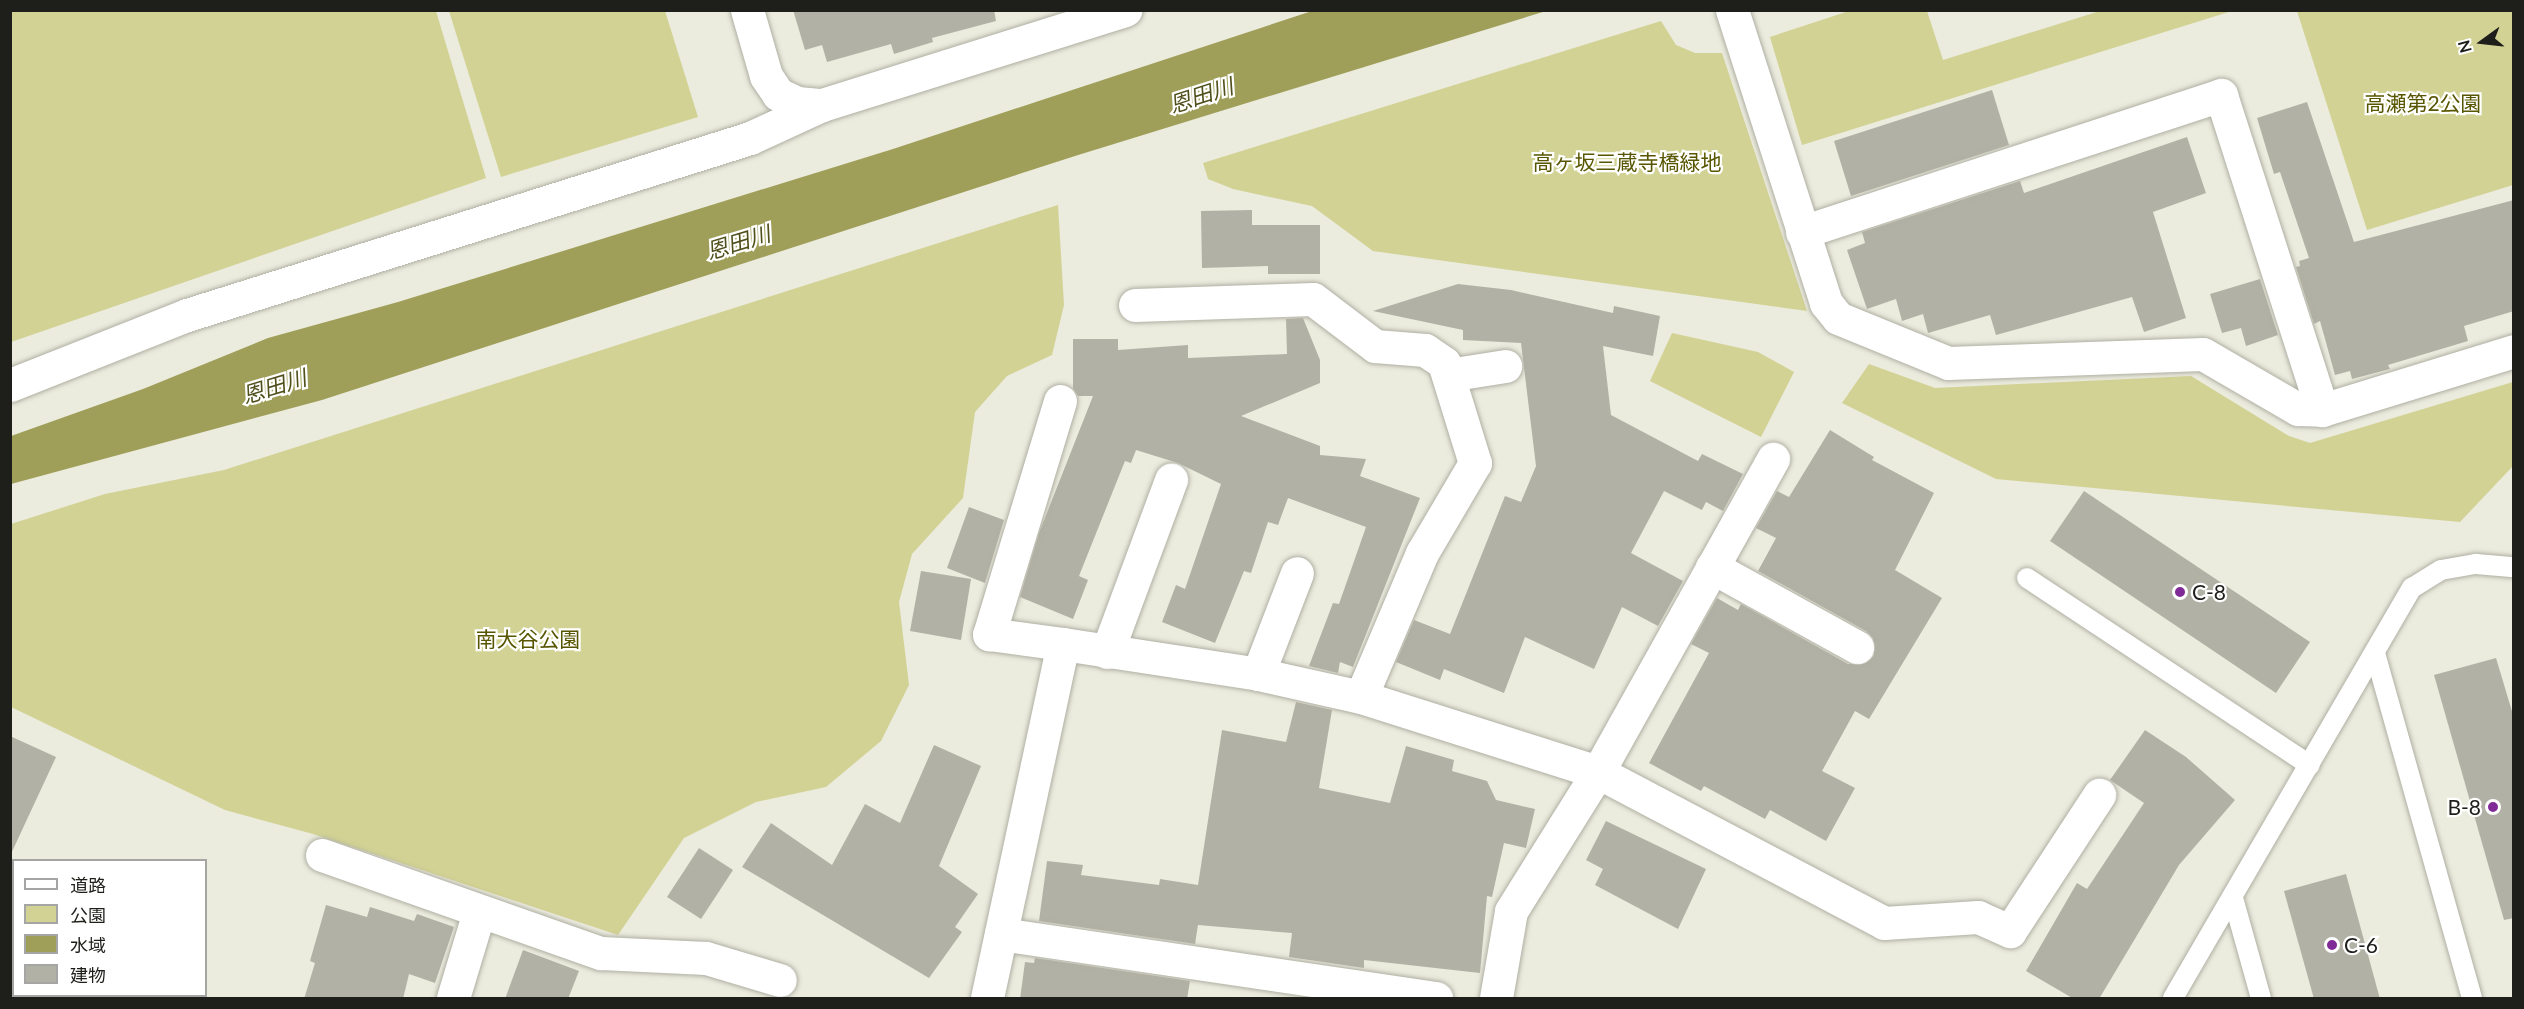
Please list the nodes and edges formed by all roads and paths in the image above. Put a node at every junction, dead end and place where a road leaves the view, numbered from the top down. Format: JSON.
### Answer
{"nodes":[{"id":1,"x":747,"y":10,"type":"edge"},
{"id":2,"x":1125,"y":10,"type":"edge"},
{"id":3,"x":1732,"y":10,"type":"edge"},
{"id":4,"x":1087,"y":16,"type":"edge"},
{"id":5,"x":822,"y":105,"type":"junction"},
{"id":6,"x":1802,"y":232,"type":"junction"},
{"id":7,"x":1135,"y":305,"type":"dead end"},
{"id":8,"x":2514,"y":351,"type":"edge"},
{"id":9,"x":1505,"y":366,"type":"dead end"},
{"id":10,"x":1448,"y":375,"type":"junction"},
{"id":11,"x":10,"y":385,"type":"edge"},
{"id":12,"x":1060,"y":401,"type":"dead end"},
{"id":13,"x":2322,"y":410,"type":"junction"},
{"id":14,"x":1773,"y":459,"type":"dead end"},
{"id":15,"x":1171,"y":480,"type":"dead end"},
{"id":16,"x":1712,"y":567,"type":"junction"},
{"id":17,"x":2514,"y":567,"type":"edge"},
{"id":18,"x":1298,"y":573,"type":"dead end"},
{"id":19,"x":2027,"y":578,"type":"dead end"},
{"id":20,"x":1063,"y":644,"type":"junction"},
{"id":21,"x":1857,"y":646,"type":"dead end"},
{"id":22,"x":1107,"y":652,"type":"junction"},
{"id":23,"x":2374,"y":653,"type":"junction"},
{"id":24,"x":1258,"y":674,"type":"junction"},
{"id":25,"x":1361,"y":697,"type":"junction"},
{"id":26,"x":2310,"y":765,"type":"junction"},
{"id":27,"x":1598,"y":772,"type":"junction"},
{"id":28,"x":2099,"y":795,"type":"dead end"},
{"id":29,"x":322,"y":855,"type":"dead end"},
{"id":30,"x":2233,"y":898,"type":"junction"},
{"id":31,"x":479,"y":912,"type":"junction"},
{"id":32,"x":1001,"y":934,"type":"junction"},
{"id":33,"x":780,"y":980,"type":"dead end"},
{"id":34,"x":453,"y":999,"type":"edge"},
{"id":35,"x":987,"y":999,"type":"edge"},
{"id":36,"x":1436,"y":999,"type":"edge"},
{"id":37,"x":1496,"y":999,"type":"edge"},
{"id":38,"x":2173,"y":999,"type":"edge"},
{"id":39,"x":2261,"y":999,"type":"edge"},
{"id":40,"x":2472,"y":999,"type":"edge"}],
"edges":[{"from":1,"to":5,"type":"street"},
{"from":2,"to":4,"type":"street"},
{"from":3,"to":6,"type":"street"},
{"from":4,"to":5,"type":"street"},
{"from":5,"to":11,"type":"street"},
{"from":6,"to":13,"type":"street"},
{"from":6,"to":13,"type":"street"},
{"from":7,"to":10,"type":"street"},
{"from":8,"to":13,"type":"street"},
{"from":9,"to":10,"type":"street"},
{"from":10,"to":25,"type":"street"},
{"from":12,"to":20,"type":"street"},
{"from":14,"to":16,"type":"street"},
{"from":15,"to":22,"type":"street"},
{"from":16,"to":21,"type":"street"},
{"from":16,"to":27,"type":"street"},
{"from":17,"to":23,"type":"lane"},
{"from":18,"to":24,"type":"street"},
{"from":19,"to":26,"type":"lane"},
{"from":20,"to":22,"type":"street"},
{"from":20,"to":32,"type":"street"},
{"from":22,"to":24,"type":"street"},
{"from":23,"to":26,"type":"lane"},
{"from":23,"to":40,"type":"lane"},
{"from":24,"to":25,"type":"street"},
{"from":25,"to":27,"type":"street"},
{"from":26,"to":30,"type":"lane"},
{"from":27,"to":28,"type":"street"},
{"from":27,"to":37,"type":"street"},
{"from":29,"to":31,"type":"street"},
{"from":30,"to":38,"type":"lane"},
{"from":30,"to":39,"type":"lane"},
{"from":31,"to":33,"type":"street"},
{"from":31,"to":34,"type":"street"},
{"from":32,"to":35,"type":"street"},
{"from":32,"to":36,"type":"street"}]}
